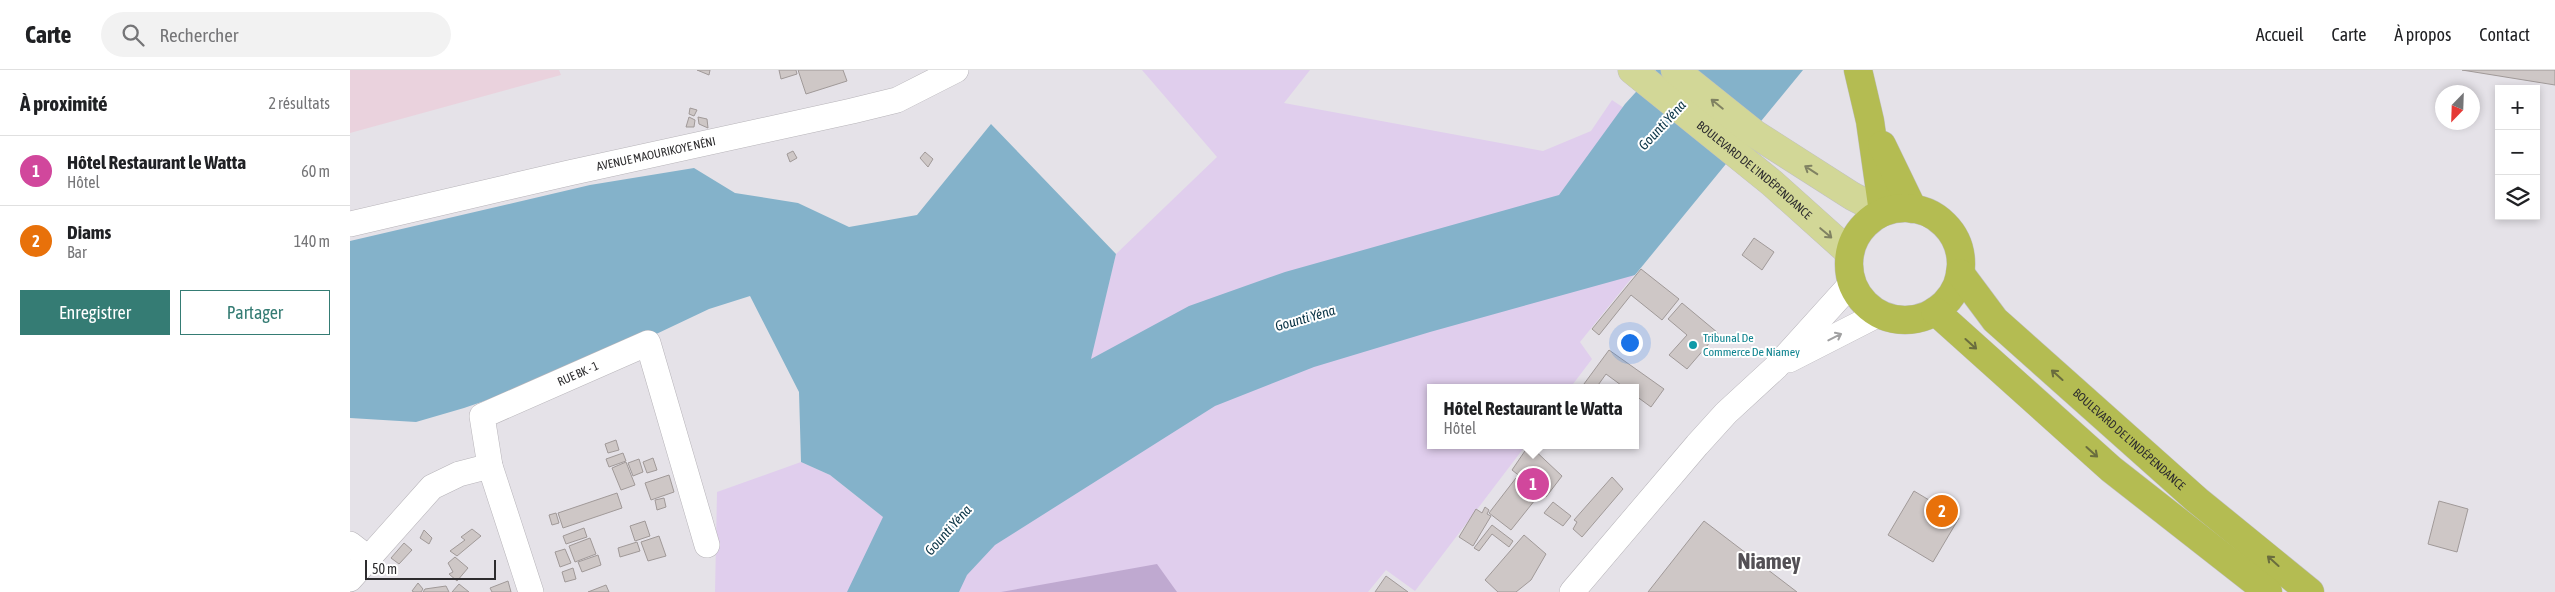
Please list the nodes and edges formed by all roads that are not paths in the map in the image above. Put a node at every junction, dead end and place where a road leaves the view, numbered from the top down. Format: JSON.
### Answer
{"nodes":[{"id":1,"x":956,"y":70,"type":"edge"},
{"id":2,"x":1632,"y":70,"type":"edge"},
{"id":3,"x":1676,"y":70,"type":"edge"},
{"id":4,"x":1858,"y":71,"type":"edge"},
{"id":5,"x":1870,"y":121,"type":"junction"},
{"id":6,"x":1913,"y":209,"type":"junction"},
{"id":7,"x":1883,"y":212,"type":"junction"},
{"id":8,"x":350,"y":224,"type":"edge"},
{"id":9,"x":1850,"y":253,"type":"junction"},
{"id":10,"x":1960,"y":272,"type":"junction"},
{"id":11,"x":1852,"y":283,"type":"junction"},
{"id":12,"x":1935,"y":311,"type":"junction"},
{"id":13,"x":1879,"y":314,"type":"junction"},
{"id":14,"x":1776,"y":367,"type":"junction"},
{"id":15,"x":490,"y":466,"type":"junction"},
{"id":16,"x":707,"y":545,"type":"dead end"},
{"id":17,"x":359,"y":551,"type":"edge"},
{"id":18,"x":350,"y":579,"type":"edge"},
{"id":19,"x":531,"y":592,"type":"edge"},
{"id":20,"x":1572,"y":592,"type":"edge"},
{"id":21,"x":2268,"y":592,"type":"edge"},
{"id":22,"x":2310,"y":592,"type":"edge"}],
"edges":[{"from":1,"to":8,"type":"street","name":"AVENUE MAOURIKOYE NÉNI"},
{"from":2,"to":9,"type":"main road","name":"BOULEVARD DE L'INDÉPENDANCE","one_way":true},
{"from":7,"to":3,"type":"main road","one_way":true},
{"from":4,"to":5,"type":"highway"},
{"from":5,"to":6,"type":"highway"},
{"from":5,"to":7,"type":"highway"},
{"from":6,"to":7,"type":"highway"},
{"from":6,"to":10,"type":"highway"},
{"from":7,"to":9,"type":"highway"},
{"from":9,"to":11,"type":"highway"},
{"from":10,"to":12,"type":"highway"},
{"from":22,"to":10,"type":"highway","name":"BOULEVARD DE L'INDÉPENDANCE","one_way":true},
{"from":11,"to":13,"type":"highway"},
{"from":11,"to":14,"type":"street"},
{"from":12,"to":13,"type":"highway"},
{"from":12,"to":21,"type":"highway","one_way":true},
{"from":14,"to":13,"type":"street","one_way":true},
{"from":14,"to":20,"type":"street"},
{"from":15,"to":16,"type":"street","name":"RUE BK - 1"},
{"from":15,"to":17,"type":"street"},
{"from":15,"to":19,"type":"street","name":"RUE BK - 1"},
{"from":17,"to":18,"type":"street"}]}
